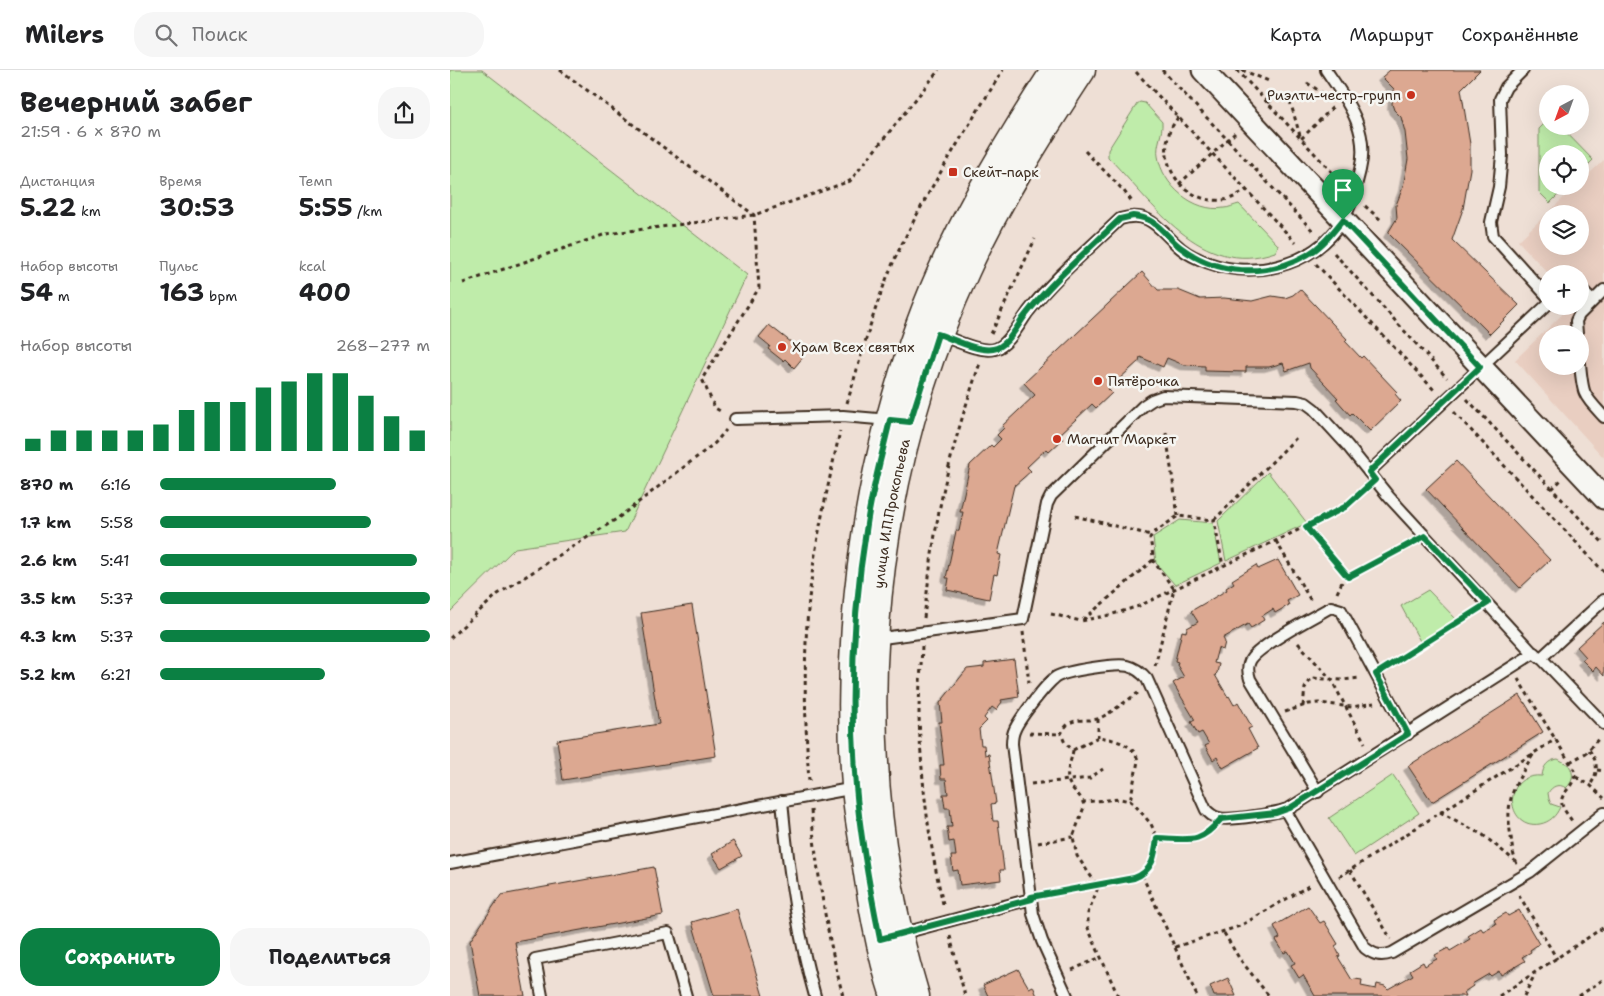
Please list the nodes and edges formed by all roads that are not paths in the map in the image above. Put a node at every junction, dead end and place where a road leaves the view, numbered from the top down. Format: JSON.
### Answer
{"nodes":[{"id":1,"x":1056,"y":70,"type":"edge"},
{"id":2,"x":1081,"y":70,"type":"edge"},
{"id":3,"x":1203,"y":70,"type":"edge"},
{"id":4,"x":1326,"y":70,"type":"edge"},
{"id":5,"x":1523,"y":70,"type":"edge"},
{"id":6,"x":1343,"y":220,"type":"junction"},
{"id":7,"x":1539,"y":287,"type":"edge"},
{"id":8,"x":1604,"y":290,"type":"edge"},
{"id":9,"x":1589,"y":298,"type":"edge"},
{"id":10,"x":1592,"y":301,"type":"junction"},
{"id":11,"x":1539,"y":312,"type":"edge"},
{"id":12,"x":1576,"y":325,"type":"edge"},
{"id":13,"x":929,"y":331,"type":"junction"},
{"id":14,"x":1480,"y":367,"type":"junction"},
{"id":15,"x":1581,"y":375,"type":"edge"},
{"id":16,"x":1604,"y":417,"type":"edge"},
{"id":17,"x":735,"y":419,"type":"road end"},
{"id":18,"x":900,"y":421,"type":"junction"},
{"id":19,"x":1372,"y":476,"type":"junction"},
{"id":20,"x":1604,"y":498,"type":"edge"},
{"id":21,"x":1604,"y":600,"type":"edge"},
{"id":22,"x":865,"y":641,"type":"junction"},
{"id":23,"x":1538,"y":656,"type":"junction"},
{"id":24,"x":1604,"y":724,"type":"edge"},
{"id":25,"x":1408,"y":734,"type":"junction"},
{"id":26,"x":856,"y":787,"type":"junction"},
{"id":27,"x":1318,"y":792,"type":"junction"},
{"id":28,"x":782,"y":801,"type":"junction"},
{"id":29,"x":1284,"y":810,"type":"junction"},
{"id":30,"x":1604,"y":813,"type":"edge"},
{"id":31,"x":450,"y":863,"type":"edge"},
{"id":32,"x":1031,"y":898,"type":"junction"},
{"id":33,"x":890,"y":937,"type":"junction"},
{"id":34,"x":542,"y":996,"type":"edge"},
{"id":35,"x":686,"y":996,"type":"edge"},
{"id":36,"x":815,"y":996,"type":"edge"},
{"id":37,"x":895,"y":996,"type":"edge"},
{"id":38,"x":915,"y":996,"type":"edge"},
{"id":39,"x":1068,"y":996,"type":"edge"}],
"edges":[{"from":1,"to":13,"type":"street","name":"улица И.П.Прокопьева"},
{"from":2,"to":13,"type":"street","name":"улица И.П.Прокопьева"},
{"from":3,"to":6,"type":"street"},
{"from":4,"to":6,"type":"lane"},
{"from":5,"to":7,"type":"lane"},
{"from":6,"to":13,"type":"lane"},
{"from":6,"to":14,"type":"street"},
{"from":8,"to":10,"type":"lane"},
{"from":9,"to":10,"type":"lane"},
{"from":10,"to":12,"type":"lane"},
{"from":11,"to":14,"type":"lane"},
{"from":13,"to":18,"type":"street","name":"улица И.П.Прокопьева"},
{"from":14,"to":19,"type":"lane"},
{"from":14,"to":20,"type":"street"},
{"from":15,"to":16,"type":"lane"},
{"from":17,"to":18,"type":"lane"},
{"from":18,"to":22,"type":"street","name":"улица И.П.Прокопьева"},
{"from":19,"to":22,"type":"lane"},
{"from":19,"to":23,"type":"lane"},
{"from":21,"to":23,"type":"lane"},
{"from":22,"to":26,"type":"street","name":"улица И.П.Прокопьева"},
{"from":22,"to":33,"type":"street","name":"улица И.П.Прокопьева"},
{"from":23,"to":24,"type":"lane"},
{"from":23,"to":25,"type":"lane"},
{"from":25,"to":27,"type":"lane"},
{"from":25,"to":27,"type":"lane"},
{"from":26,"to":28,"type":"lane"},
{"from":26,"to":33,"type":"street","name":"улица И.П.Прокопьева"},
{"from":27,"to":29,"type":"lane"},
{"from":28,"to":31,"type":"lane"},
{"from":28,"to":36,"type":"lane"},
{"from":29,"to":30,"type":"lane"},
{"from":29,"to":32,"type":"lane"},
{"from":32,"to":33,"type":"lane"},
{"from":32,"to":39,"type":"lane"},
{"from":33,"to":37,"type":"street","name":"улица И.П.Прокопьева"},
{"from":33,"to":38,"type":"street","name":"улица И.П.Прокопьева"},
{"from":34,"to":35,"type":"lane"}]}
